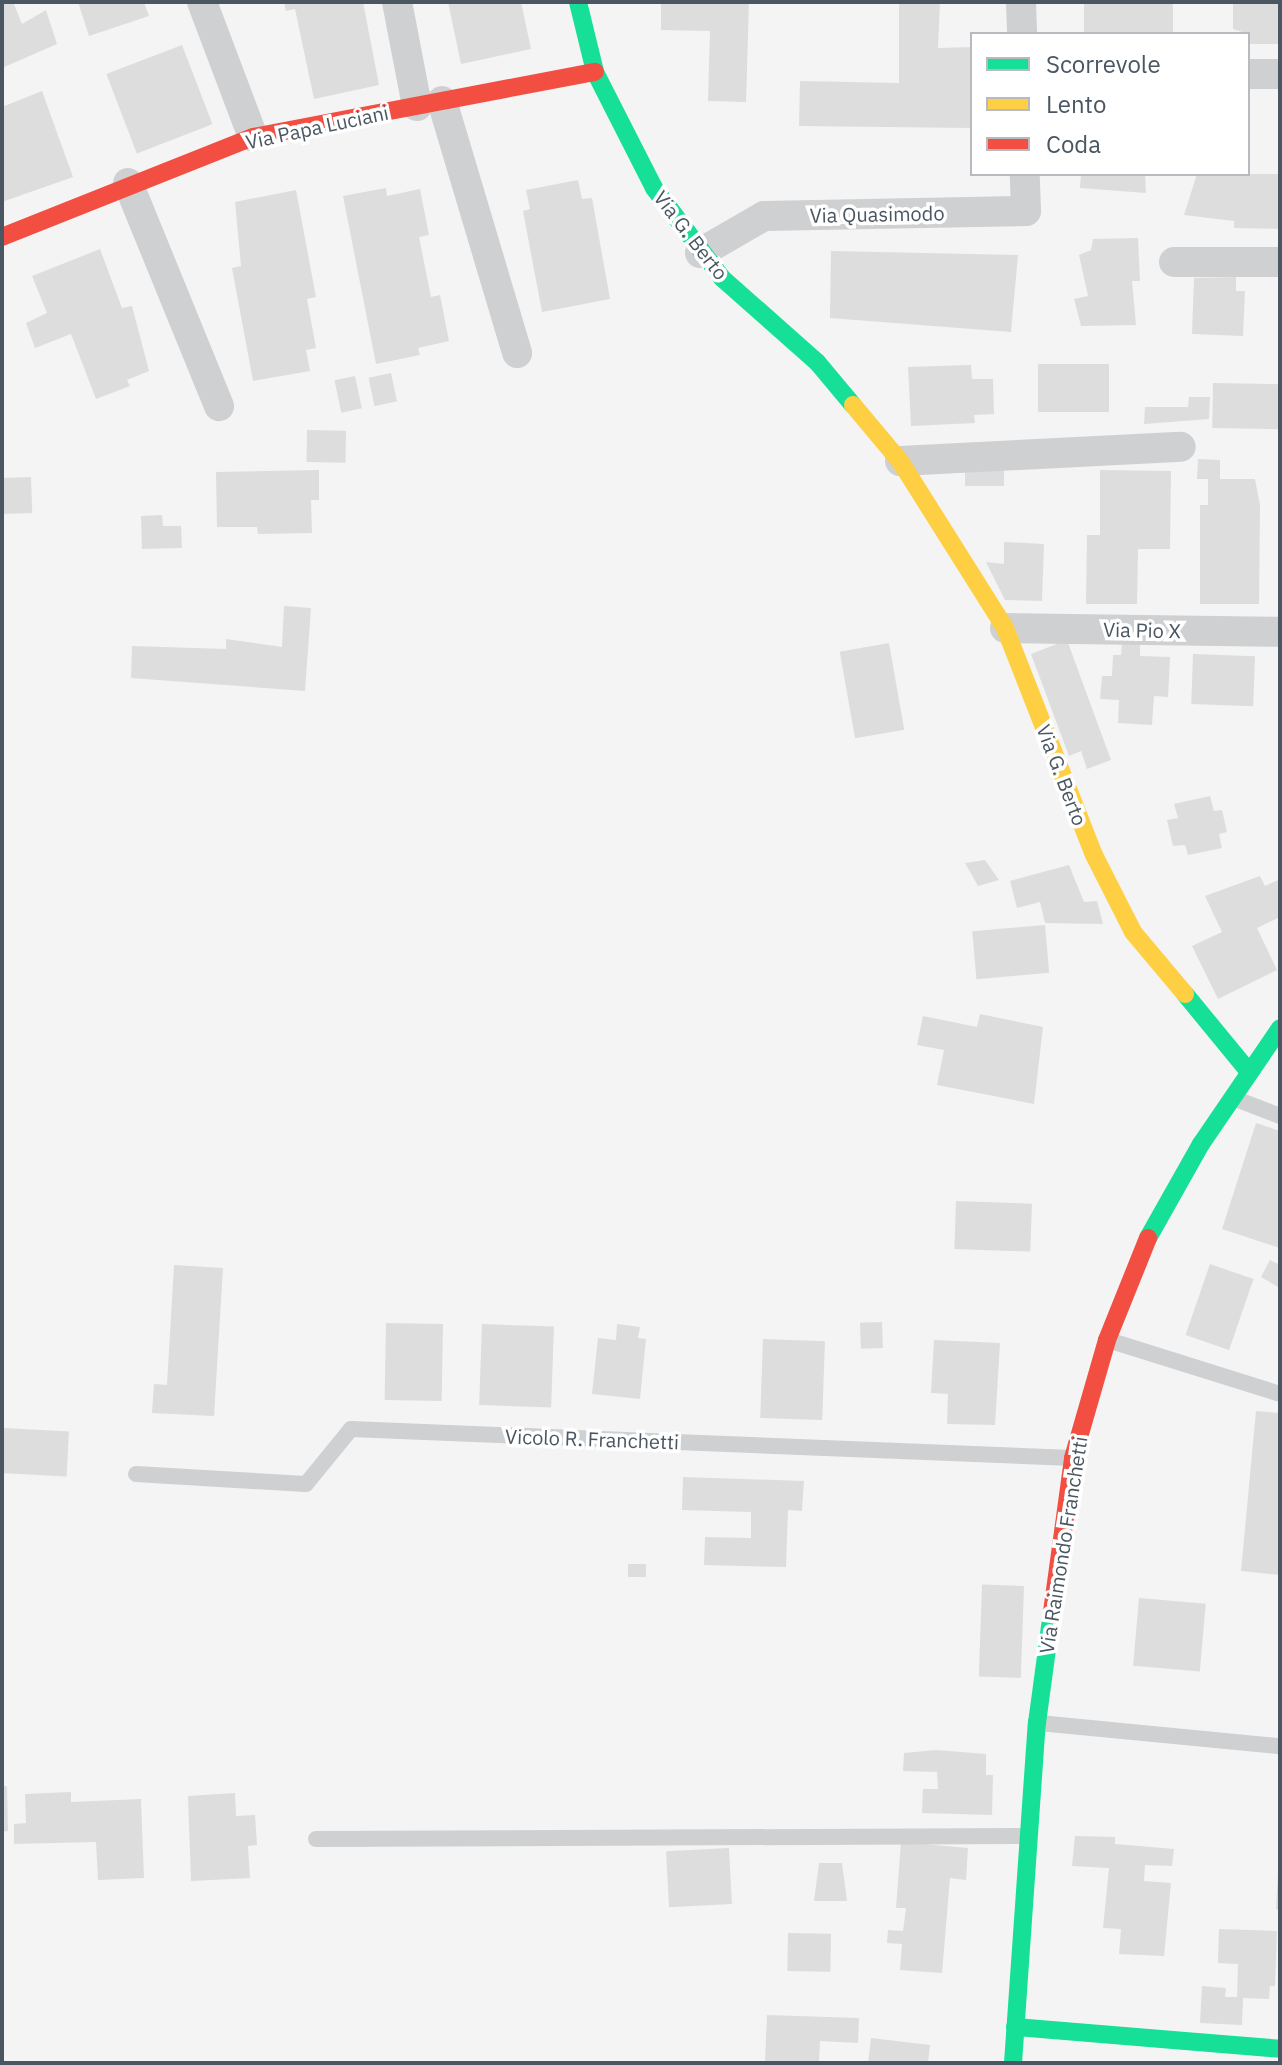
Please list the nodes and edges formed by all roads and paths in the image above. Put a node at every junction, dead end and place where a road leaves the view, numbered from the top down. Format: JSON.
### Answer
{"nodes":[{"id":1,"x":202,"y":2,"type":"edge"},
{"id":2,"x":397,"y":2,"type":"edge"},
{"id":3,"x":578,"y":2,"type":"edge"},
{"id":4,"x":1021,"y":2,"type":"edge"},
{"id":5,"x":1022,"y":32,"type":"edge"},
{"id":6,"x":595,"y":72,"type":"junction"},
{"id":7,"x":1250,"y":74,"type":"edge"},
{"id":8,"x":1280,"y":74,"type":"edge"},
{"id":9,"x":429,"y":104,"type":"junction"},
{"id":10,"x":253,"y":137,"type":"junction"},
{"id":11,"x":1025,"y":176,"type":"edge"},
{"id":12,"x":128,"y":183,"type":"junction"},
{"id":13,"x":2,"y":237,"type":"edge"},
{"id":14,"x":700,"y":253,"type":"junction"},
{"id":15,"x":1174,"y":262,"type":"dead end"},
{"id":16,"x":1280,"y":262,"type":"edge"},
{"id":17,"x":517,"y":353,"type":"dead end"},
{"id":18,"x":219,"y":406,"type":"dead end"},
{"id":19,"x":1181,"y":447,"type":"dead end"},
{"id":20,"x":900,"y":461,"type":"junction"},
{"id":21,"x":1005,"y":628,"type":"junction"},
{"id":22,"x":1280,"y":632,"type":"edge"},
{"id":23,"x":1280,"y":1028,"type":"edge"},
{"id":24,"x":1249,"y":1072,"type":"junction"},
{"id":25,"x":1230,"y":1097,"type":"junction"},
{"id":26,"x":1280,"y":1116,"type":"edge"},
{"id":27,"x":1107,"y":1340,"type":"junction"},
{"id":28,"x":1280,"y":1394,"type":"edge"},
{"id":29,"x":1073,"y":1458,"type":"junction"},
{"id":30,"x":136,"y":1474,"type":"dead end"},
{"id":31,"x":1037,"y":1723,"type":"junction"},
{"id":32,"x":1280,"y":1746,"type":"edge"},
{"id":33,"x":1028,"y":1836,"type":"junction"},
{"id":34,"x":316,"y":1839,"type":"dead end"},
{"id":35,"x":1015,"y":2027,"type":"junction"},
{"id":36,"x":1280,"y":2049,"type":"edge"},
{"id":37,"x":1013,"y":2063,"type":"edge"}],
"edges":[{"from":1,"to":10,"type":"street"},
{"from":2,"to":9,"type":"street","name":"Via Papa Luciani"},
{"from":3,"to":6,"type":"street","name":"Via G. Berto"},
{"from":4,"to":5,"type":"street"},
{"from":6,"to":9,"type":"street","name":"Via Papa Luciani"},
{"from":6,"to":14,"type":"street","name":"Via G. Berto"},
{"from":7,"to":8,"type":"street"},
{"from":9,"to":10,"type":"street","name":"Via Papa Luciani"},
{"from":9,"to":17,"type":"street","name":"Via Papa Luciani"},
{"from":10,"to":12,"type":"street","name":"Via Papa Luciani"},
{"from":11,"to":14,"type":"street","name":"Via Quasimodo"},
{"from":12,"to":13,"type":"street","name":"Via Papa Luciani"},
{"from":12,"to":18,"type":"street"},
{"from":14,"to":20,"type":"street","name":"Via G. Berto"},
{"from":15,"to":16,"type":"street"},
{"from":19,"to":20,"type":"street"},
{"from":20,"to":21,"type":"street","name":"Via G. Berto"},
{"from":21,"to":22,"type":"street","name":"Via Pio X"},
{"from":21,"to":24,"type":"street","name":"Via G. Berto"},
{"from":23,"to":24,"type":"street","name":"Via Raimondo Franchetti"},
{"from":24,"to":25,"type":"street","name":"Via Raimondo Franchetti"},
{"from":25,"to":26,"type":"lane"},
{"from":25,"to":27,"type":"street","name":"Via Raimondo Franchetti"},
{"from":27,"to":28,"type":"lane"},
{"from":27,"to":29,"type":"street","name":"Via Raimondo Franchetti"},
{"from":29,"to":30,"type":"lane","name":"Vicolo R. Franchetti"},
{"from":29,"to":31,"type":"street","name":"Via Raimondo Franchetti"},
{"from":31,"to":32,"type":"lane"},
{"from":31,"to":33,"type":"street","name":"Via Raimondo Franchetti"},
{"from":33,"to":34,"type":"lane"},
{"from":33,"to":35,"type":"street","name":"Via Raimondo Franchetti"},
{"from":35,"to":36,"type":"street"},
{"from":35,"to":37,"type":"street","name":"Via Raimondo Franchetti"}]}
